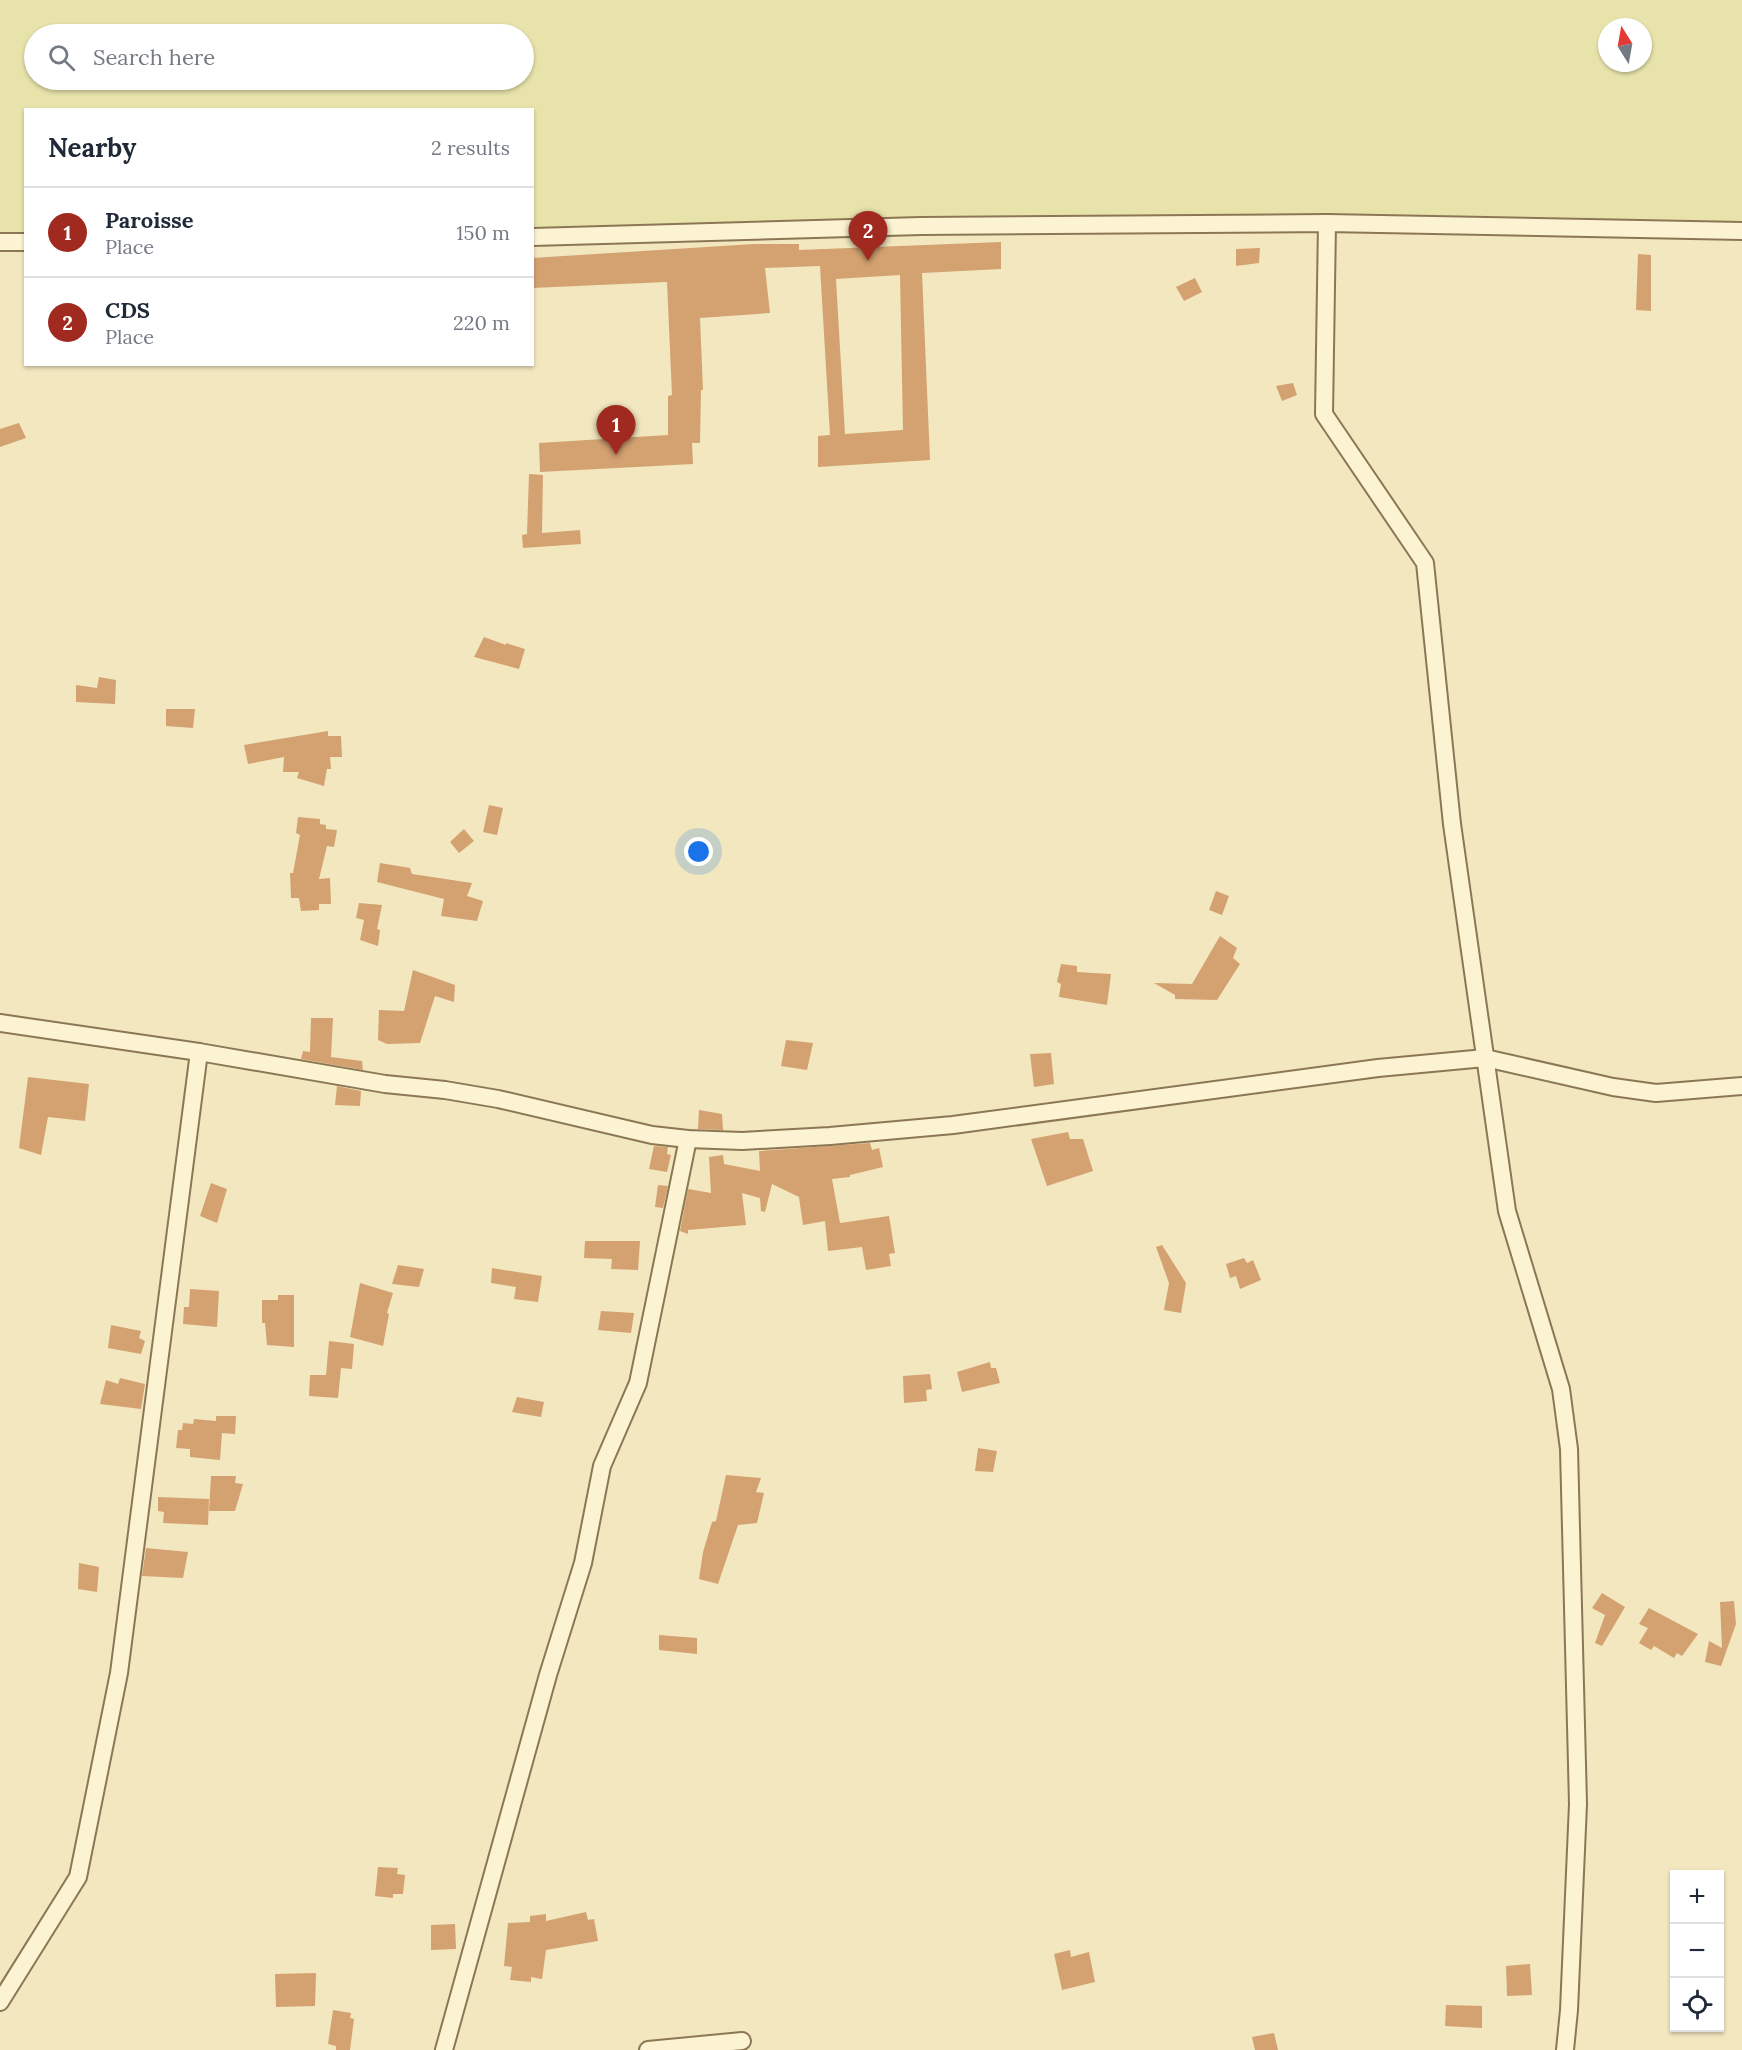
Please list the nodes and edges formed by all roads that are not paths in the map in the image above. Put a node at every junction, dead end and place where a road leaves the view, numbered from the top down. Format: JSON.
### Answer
{"nodes":[{"id":1,"x":1327,"y":223,"type":"junction"},
{"id":2,"x":1742,"y":231,"type":"edge"},
{"id":3,"x":534,"y":237,"type":"edge"},
{"id":4,"x":0,"y":242,"type":"edge"},
{"id":5,"x":24,"y":242,"type":"edge"},
{"id":6,"x":0,"y":1023,"type":"edge"},
{"id":7,"x":199,"y":1052,"type":"junction"},
{"id":8,"x":1485,"y":1058,"type":"junction"},
{"id":9,"x":1742,"y":1086,"type":"edge"},
{"id":10,"x":688,"y":1139,"type":"junction"},
{"id":11,"x":0,"y":2002,"type":"edge"},
{"id":12,"x":742,"y":2041,"type":"dead end"},
{"id":13,"x":444,"y":2050,"type":"edge"},
{"id":14,"x":648,"y":2050,"type":"edge"},
{"id":15,"x":1565,"y":2050,"type":"edge"}],
"edges":[{"from":1,"to":2,"type":"street"},
{"from":1,"to":3,"type":"street"},
{"from":1,"to":8,"type":"street"},
{"from":4,"to":5,"type":"street"},
{"from":6,"to":7,"type":"street"},
{"from":7,"to":10,"type":"street"},
{"from":7,"to":11,"type":"street"},
{"from":8,"to":9,"type":"street"},
{"from":8,"to":10,"type":"street"},
{"from":8,"to":15,"type":"street"},
{"from":10,"to":13,"type":"street"},
{"from":12,"to":14,"type":"street"}]}
